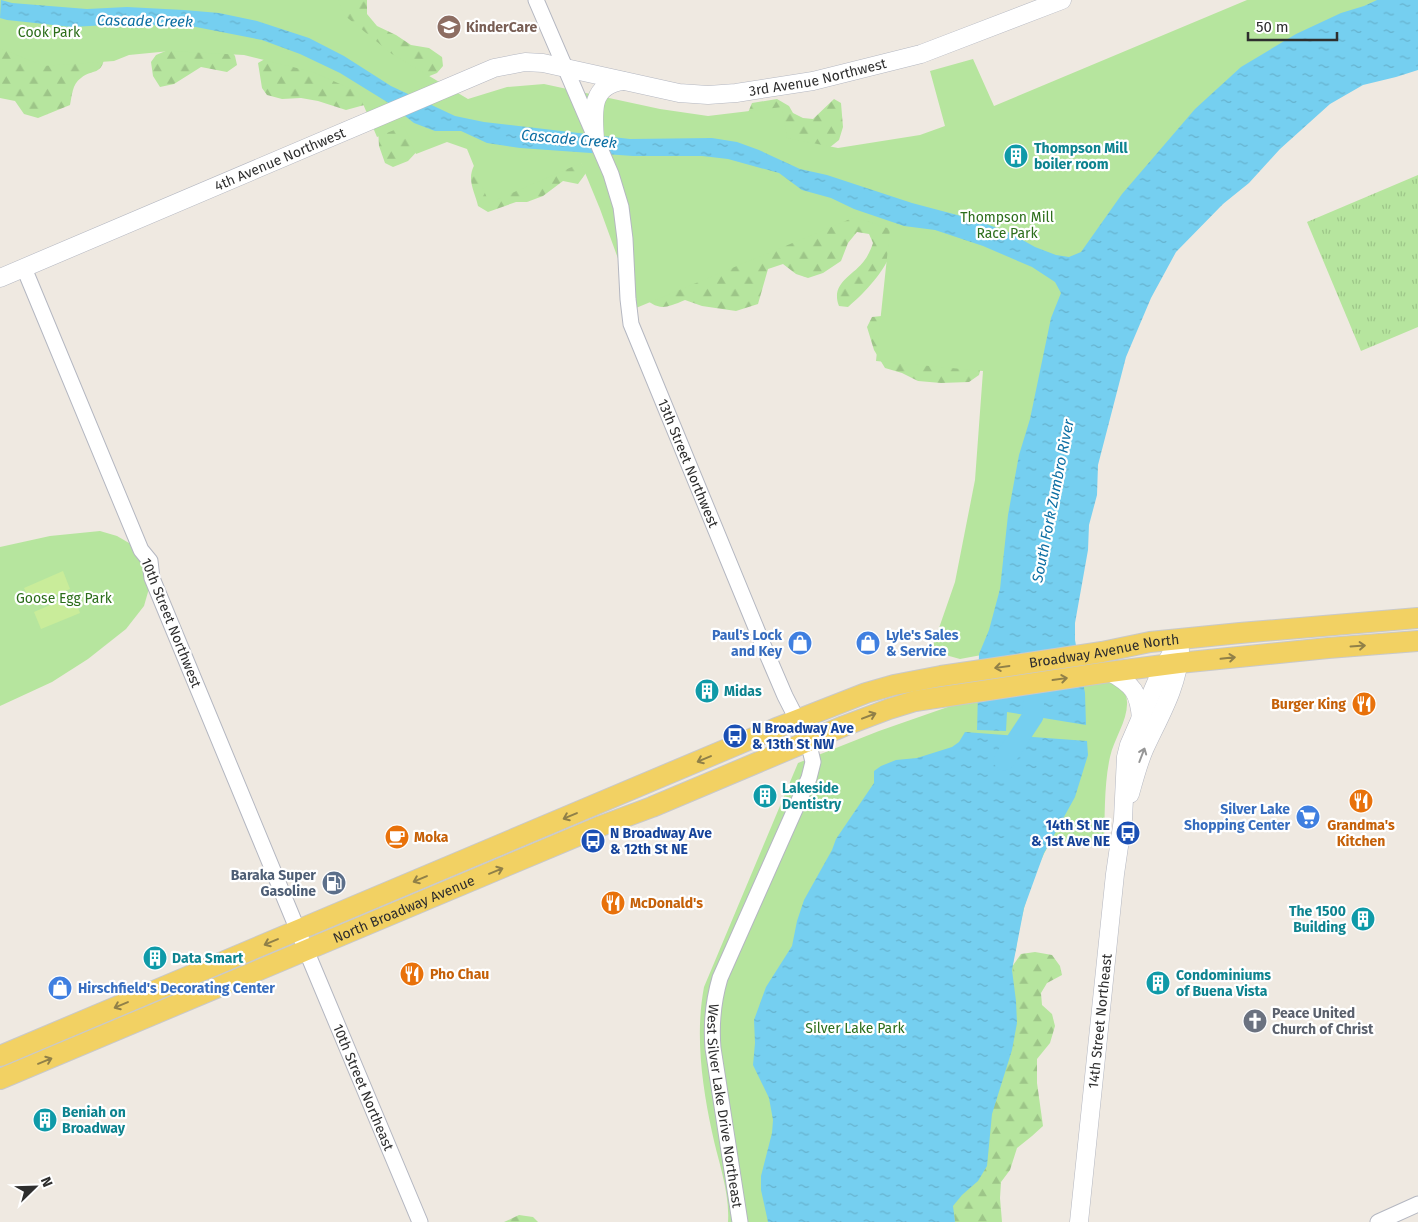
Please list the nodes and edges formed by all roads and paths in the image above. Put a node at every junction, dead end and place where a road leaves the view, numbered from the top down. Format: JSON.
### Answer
{"nodes":[{"id":1,"x":536,"y":0,"type":"edge"},
{"id":2,"x":1062,"y":0,"type":"edge"},
{"id":3,"x":565,"y":68,"type":"junction"},
{"id":4,"x":624,"y":81,"type":"junction"},
{"id":5,"x":595,"y":139,"type":"junction"},
{"id":6,"x":24,"y":268,"type":"junction"},
{"id":7,"x":0,"y":278,"type":"edge"},
{"id":8,"x":1418,"y":618,"type":"edge"},
{"id":9,"x":1181,"y":639,"type":"junction"},
{"id":10,"x":1418,"y":641,"type":"edge"},
{"id":11,"x":1172,"y":664,"type":"junction"},
{"id":12,"x":1106,"y":673,"type":"junction"},
{"id":13,"x":797,"y":719,"type":"junction"},
{"id":14,"x":1141,"y":719,"type":"junction"},
{"id":15,"x":808,"y":742,"type":"junction"},
{"id":16,"x":1123,"y":819,"type":"junction"},
{"id":17,"x":298,"y":931,"type":"junction"},
{"id":18,"x":306,"y":950,"type":"junction"},
{"id":19,"x":0,"y":1056,"type":"edge"},
{"id":20,"x":0,"y":1079,"type":"edge"},
{"id":21,"x":1418,"y":1204,"type":"edge"},
{"id":22,"x":420,"y":1222,"type":"edge"},
{"id":23,"x":740,"y":1222,"type":"edge"},
{"id":24,"x":1079,"y":1222,"type":"edge"},
{"id":25,"x":1378,"y":1222,"type":"edge"}],
"edges":[{"from":1,"to":3,"type":"street","name":"13th Street Northwest"},
{"from":2,"to":4,"type":"main road","name":"3rd Avenue Northwest"},
{"from":3,"to":4,"type":"main road","name":"3rd Avenue Northwest"},
{"from":3,"to":5,"type":"street","name":"13th Street Northwest"},
{"from":3,"to":6,"type":"main road","name":"4th Avenue Northwest"},
{"from":4,"to":5,"type":"main road"},
{"from":5,"to":13,"type":"street","name":"13th Street Northwest"},
{"from":6,"to":7,"type":"main road","name":"4th Avenue Northwest"},
{"from":6,"to":17,"type":"street","name":"10th Street Northwest"},
{"from":8,"to":9,"type":"main road","name":"Broadway Avenue North"},
{"from":9,"to":11,"type":"main road","name":"14th Street Northeast"},
{"from":9,"to":13,"type":"main road","name":"Broadway Avenue North","one_way":true},
{"from":11,"to":10,"type":"main road","name":"Broadway Avenue North","one_way":true},
{"from":11,"to":12,"type":"main road","name":"Broadway Avenue North"},
{"from":11,"to":14,"type":"main road","name":"14th Street Northeast"},
{"from":16,"to":11,"type":"main road","name":"14th Street Northeast","one_way":true},
{"from":12,"to":14,"type":"main road"},
{"from":15,"to":12,"type":"main road","name":"Broadway Avenue North","one_way":true},
{"from":13,"to":15,"type":"street","name":"13th Street Northwest"},
{"from":13,"to":17,"type":"main road","name":"North Broadway Avenue","one_way":true},
{"from":14,"to":16,"type":"main road","name":"14th Street Northeast"},
{"from":18,"to":15,"type":"main road","name":"North Broadway Avenue","one_way":true},
{"from":15,"to":23,"type":"street","name":"West Silver Lake Drive Northeast"},
{"from":16,"to":24,"type":"main road","name":"14th Street Northeast"},
{"from":17,"to":18,"type":"street","name":"10th Street Northwest"},
{"from":17,"to":19,"type":"main road","name":"North Broadway Avenue","one_way":true},
{"from":20,"to":18,"type":"main road","name":"North Broadway Avenue","one_way":true},
{"from":18,"to":22,"type":"street","name":"10th Street Northeast"},
{"from":21,"to":25,"type":"street"}]}
